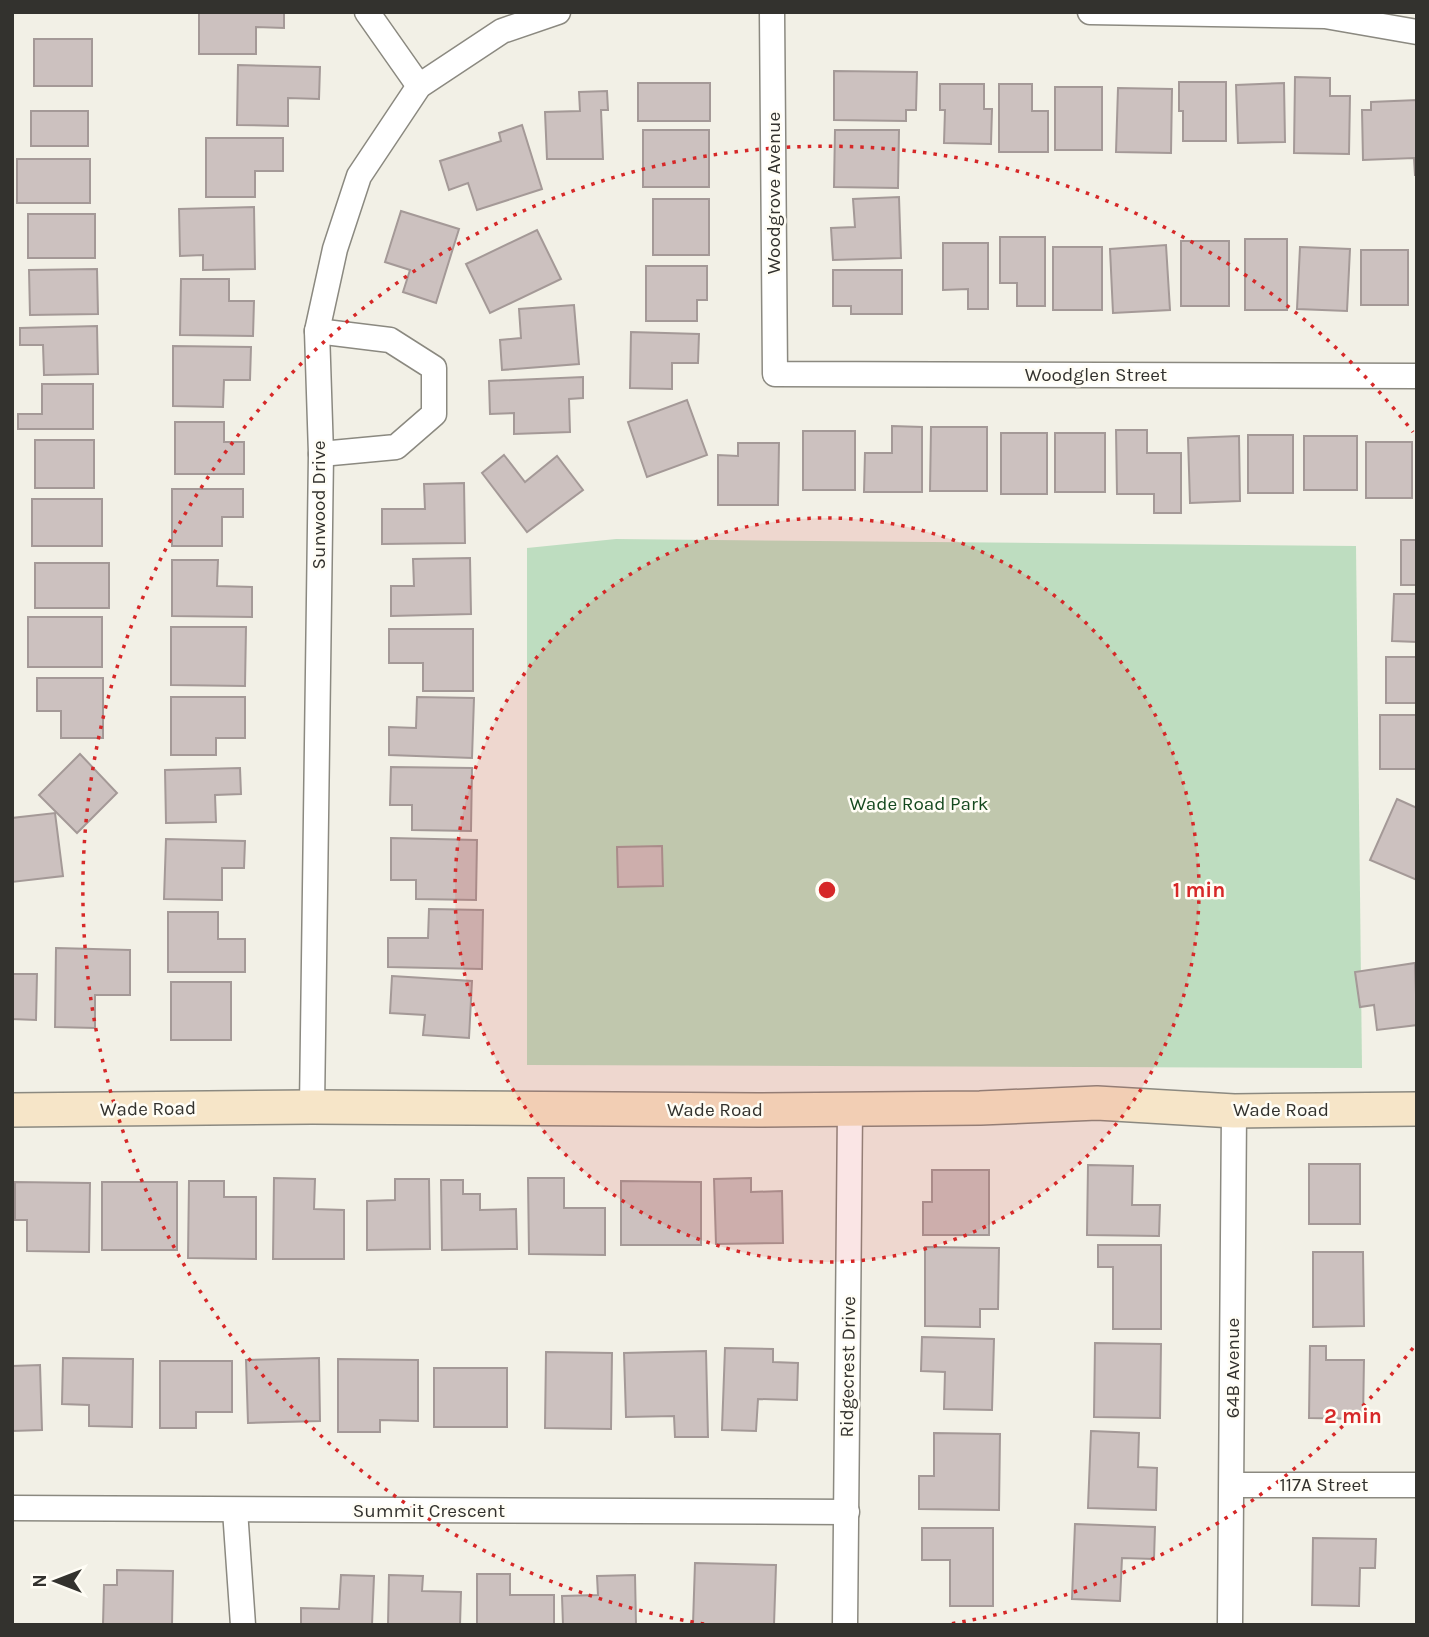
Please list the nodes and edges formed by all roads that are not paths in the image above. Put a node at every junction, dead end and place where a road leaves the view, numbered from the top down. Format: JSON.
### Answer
{"nodes":[{"id":1,"x":367,"y":12,"type":"edge"},
{"id":2,"x":558,"y":12,"type":"edge"},
{"id":3,"x":772,"y":12,"type":"edge"},
{"id":4,"x":1090,"y":12,"type":"edge"},
{"id":5,"x":1108,"y":12,"type":"edge"},
{"id":6,"x":1417,"y":32,"type":"edge"},
{"id":7,"x":419,"y":86,"type":"junction"},
{"id":8,"x":317,"y":331,"type":"junction"},
{"id":9,"x":775,"y":374,"type":"joint"},
{"id":10,"x":1417,"y":376,"type":"edge"},
{"id":11,"x":321,"y":454,"type":"junction"},
{"id":12,"x":312,"y":1107,"type":"junction"},
{"id":13,"x":850,"y":1109,"type":"junction"},
{"id":14,"x":1417,"y":1109,"type":"edge"},
{"id":15,"x":12,"y":1110,"type":"edge"},
{"id":16,"x":1234,"y":1111,"type":"junction"},
{"id":17,"x":1232,"y":1485,"type":"junction"},
{"id":18,"x":1417,"y":1485,"type":"edge"},
{"id":19,"x":12,"y":1508,"type":"edge"},
{"id":20,"x":235,"y":1510,"type":"junction"},
{"id":21,"x":846,"y":1512,"type":"junction"},
{"id":22,"x":243,"y":1625,"type":"edge"},
{"id":23,"x":845,"y":1625,"type":"edge"},
{"id":24,"x":1230,"y":1625,"type":"edge"}],
"edges":[{"from":1,"to":7,"type":"street"},
{"from":2,"to":7,"type":"street","name":"Sunwood Drive"},
{"from":3,"to":9,"type":"street","name":"Woodgrove Avenue"},
{"from":4,"to":5,"type":"street"},
{"from":5,"to":6,"type":"street"},
{"from":7,"to":8,"type":"street","name":"Sunwood Drive"},
{"from":8,"to":11,"type":"street","name":"Sunwood Drive"},
{"from":8,"to":11,"type":"street"},
{"from":9,"to":10,"type":"street","name":"Woodglen Street"},
{"from":11,"to":12,"type":"street","name":"Sunwood Drive"},
{"from":12,"to":13,"type":"street","name":"Wade Road"},
{"from":12,"to":15,"type":"street","name":"Wade Road"},
{"from":13,"to":16,"type":"street","name":"Wade Road"},
{"from":13,"to":21,"type":"street","name":"Ridgecrest Drive"},
{"from":14,"to":16,"type":"street","name":"Wade Road"},
{"from":16,"to":17,"type":"street","name":"64B Avenue"},
{"from":17,"to":18,"type":"street","name":"117A Street"},
{"from":17,"to":24,"type":"street","name":"64B Avenue"},
{"from":19,"to":20,"type":"street","name":"Summit Crescent"},
{"from":20,"to":21,"type":"street","name":"Summit Crescent"},
{"from":20,"to":22,"type":"street"},
{"from":21,"to":23,"type":"street","name":"Ridgecrest Drive"}]}
